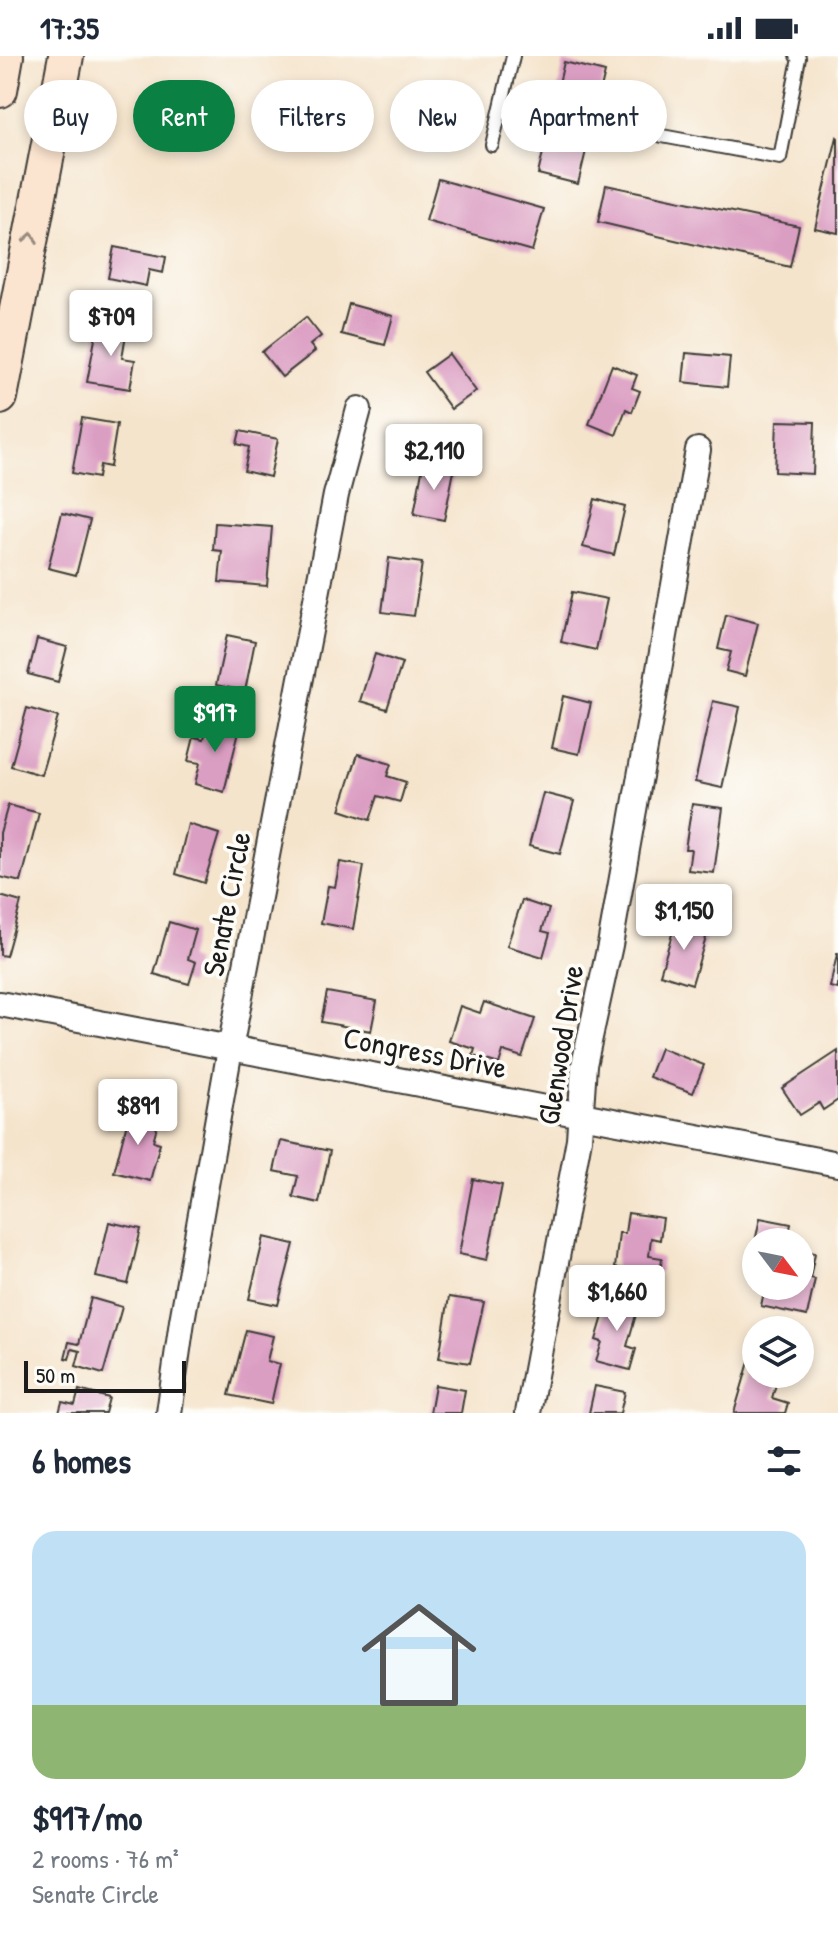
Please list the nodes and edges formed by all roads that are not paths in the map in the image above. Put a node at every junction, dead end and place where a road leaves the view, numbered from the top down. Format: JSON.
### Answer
{"nodes":[{"id":1,"x":6,"y":56,"type":"edge"},
{"id":2,"x":66,"y":56,"type":"edge"},
{"id":3,"x":513,"y":56,"type":"edge"},
{"id":4,"x":796,"y":56,"type":"edge"},
{"id":5,"x":0,"y":90,"type":"edge"},
{"id":6,"x":667,"y":137,"type":"edge"},
{"id":7,"x":492,"y":145,"type":"dead end"},
{"id":8,"x":0,"y":397,"type":"edge"},
{"id":9,"x":359,"y":409,"type":"dead end"},
{"id":10,"x":698,"y":450,"type":"dead end"},
{"id":11,"x":0,"y":1004,"type":"edge"},
{"id":12,"x":230,"y":1049,"type":"junction"},
{"id":13,"x":580,"y":1116,"type":"junction"},
{"id":14,"x":838,"y":1164,"type":"edge"},
{"id":15,"x":169,"y":1413,"type":"edge"},
{"id":16,"x":528,"y":1413,"type":"edge"}],
"edges":[{"from":1,"to":5,"type":"main road"},
{"from":8,"to":2,"type":"main road","one_way":true},
{"from":3,"to":7,"type":"lane"},
{"from":4,"to":6,"type":"lane"},
{"from":9,"to":12,"type":"street","name":"Senate Circle"},
{"from":10,"to":13,"type":"street","name":"Glenwood Drive"},
{"from":11,"to":12,"type":"street","name":"Congress Drive"},
{"from":12,"to":13,"type":"street","name":"Congress Drive"},
{"from":12,"to":15,"type":"street","name":"Senate Circle"},
{"from":13,"to":14,"type":"street","name":"Congress Drive"},
{"from":13,"to":16,"type":"street","name":"Glenwood Drive"}]}
